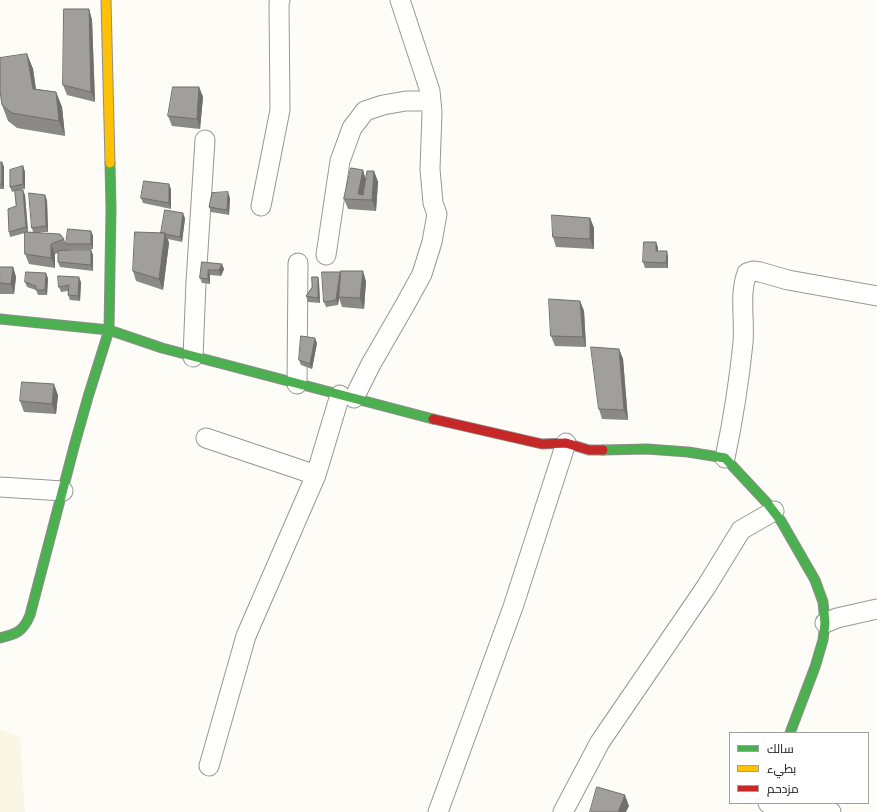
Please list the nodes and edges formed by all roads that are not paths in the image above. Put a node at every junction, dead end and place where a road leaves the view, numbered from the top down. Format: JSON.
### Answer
{"nodes":[{"id":1,"x":106,"y":0,"type":"edge"},
{"id":2,"x":280,"y":0,"type":"edge"},
{"id":3,"x":400,"y":0,"type":"edge"},
{"id":4,"x":431,"y":101,"type":"junction"},
{"id":5,"x":205,"y":140,"type":"dead end"},
{"id":6,"x":261,"y":206,"type":"dead end"},
{"id":7,"x":326,"y":255,"type":"dead end"},
{"id":8,"x":298,"y":263,"type":"dead end"},
{"id":9,"x":877,"y":296,"type":"edge"},
{"id":10,"x":0,"y":319,"type":"edge"},
{"id":11,"x":109,"y":330,"type":"junction"},
{"id":12,"x":193,"y":357,"type":"junction"},
{"id":13,"x":296,"y":384,"type":"junction"},
{"id":14,"x":347,"y":397,"type":"junction"},
{"id":15,"x":206,"y":438,"type":"dead end"},
{"id":16,"x":566,"y":443,"type":"junction"},
{"id":17,"x":725,"y":458,"type":"junction"},
{"id":18,"x":316,"y":475,"type":"junction"},
{"id":19,"x":0,"y":487,"type":"edge"},
{"id":20,"x":63,"y":491,"type":"junction"},
{"id":21,"x":774,"y":511,"type":"junction"},
{"id":22,"x":877,"y":609,"type":"edge"},
{"id":23,"x":825,"y":623,"type":"junction"},
{"id":24,"x":0,"y":638,"type":"edge"},
{"id":25,"x":790,"y":732,"type":"edge"},
{"id":26,"x":209,"y":766,"type":"dead end"},
{"id":27,"x":775,"y":804,"type":"edge"},
{"id":28,"x":438,"y":812,"type":"edge"},
{"id":29,"x":562,"y":812,"type":"edge"},
{"id":30,"x":831,"y":812,"type":"edge"}],
"edges":[{"from":1,"to":11,"type":"street"},
{"from":2,"to":6,"type":"street"},
{"from":3,"to":4,"type":"street"},
{"from":4,"to":7,"type":"street"},
{"from":4,"to":14,"type":"street"},
{"from":5,"to":12,"type":"street"},
{"from":8,"to":13,"type":"street"},
{"from":9,"to":17,"type":"street"},
{"from":10,"to":11,"type":"street"},
{"from":11,"to":12,"type":"street"},
{"from":11,"to":20,"type":"street"},
{"from":12,"to":13,"type":"street"},
{"from":13,"to":14,"type":"street"},
{"from":14,"to":16,"type":"street"},
{"from":14,"to":18,"type":"street"},
{"from":15,"to":18,"type":"street"},
{"from":16,"to":17,"type":"street"},
{"from":16,"to":28,"type":"street"},
{"from":17,"to":21,"type":"street"},
{"from":18,"to":26,"type":"street"},
{"from":19,"to":20,"type":"street"},
{"from":20,"to":24,"type":"street"},
{"from":21,"to":23,"type":"street"},
{"from":21,"to":29,"type":"street"},
{"from":22,"to":23,"type":"street"},
{"from":23,"to":25,"type":"street"},
{"from":27,"to":30,"type":"street"}]}
